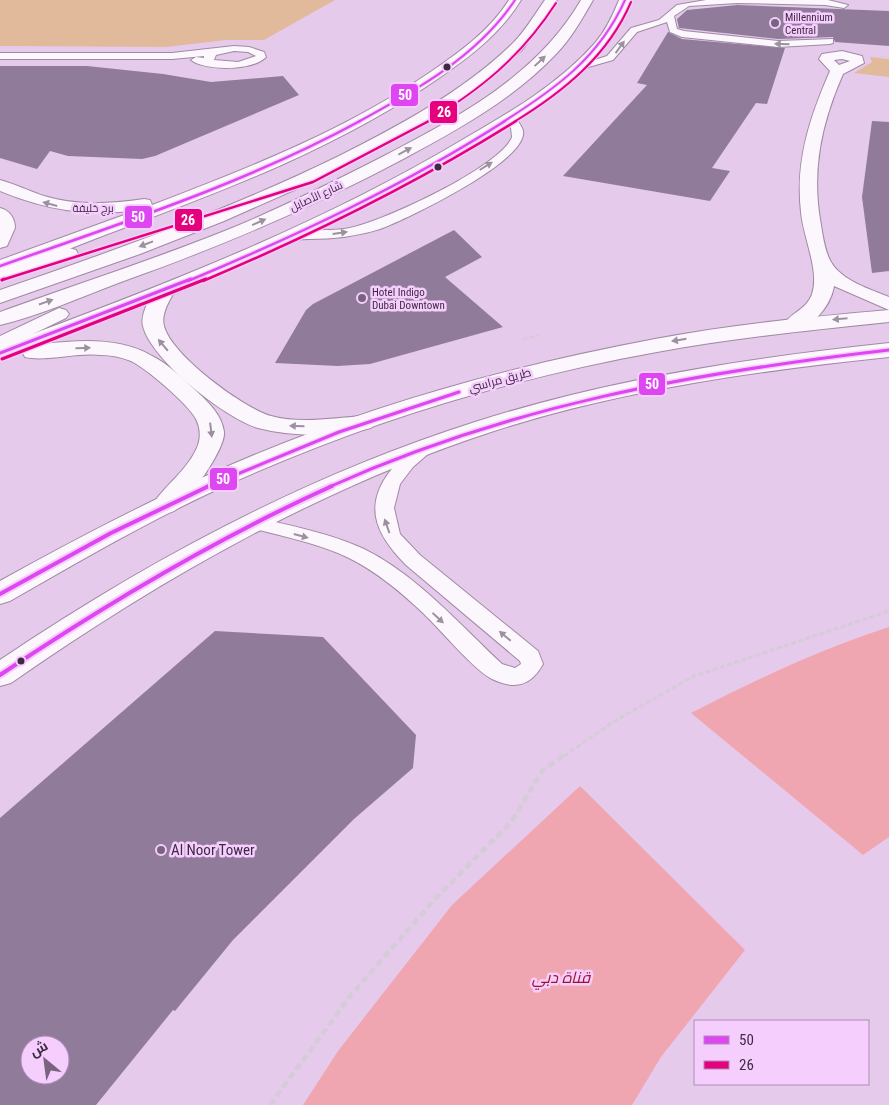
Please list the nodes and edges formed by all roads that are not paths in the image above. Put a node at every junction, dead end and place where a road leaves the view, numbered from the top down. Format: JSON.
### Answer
{"nodes":[{"id":1,"x":515,"y":0,"type":"edge"},
{"id":2,"x":551,"y":0,"type":"edge"},
{"id":3,"x":587,"y":0,"type":"edge"},
{"id":4,"x":625,"y":0,"type":"edge"},
{"id":5,"x":844,"y":5,"type":"dead end"},
{"id":6,"x":670,"y":16,"type":"junction"},
{"id":7,"x":216,"y":52,"type":"junction"},
{"id":8,"x":0,"y":56,"type":"edge"},
{"id":9,"x":172,"y":56,"type":"junction"},
{"id":10,"x":839,"y":56,"type":"joint"},
{"id":11,"x":211,"y":62,"type":"junction"},
{"id":12,"x":578,"y":67,"type":"junction"},
{"id":13,"x":509,"y":118,"type":"junction"},
{"id":14,"x":301,"y":179,"type":"junction"},
{"id":15,"x":0,"y":185,"type":"edge"},
{"id":16,"x":218,"y":186,"type":"junction"},
{"id":17,"x":0,"y":213,"type":"edge"},
{"id":18,"x":292,"y":235,"type":"junction"},
{"id":19,"x":0,"y":242,"type":"edge"},
{"id":20,"x":215,"y":242,"type":"junction"},
{"id":21,"x":820,"y":264,"type":"junction"},
{"id":22,"x":0,"y":266,"type":"edge"},
{"id":23,"x":0,"y":274,"type":"edge"},
{"id":24,"x":165,"y":291,"type":"junction"},
{"id":25,"x":0,"y":297,"type":"edge"},
{"id":26,"x":889,"y":304,"type":"edge"},
{"id":27,"x":889,"y":316,"type":"edge"},
{"id":28,"x":0,"y":318,"type":"edge"},
{"id":29,"x":794,"y":324,"type":"junction"},
{"id":30,"x":0,"y":344,"type":"edge"},
{"id":31,"x":889,"y":350,"type":"edge"},
{"id":32,"x":0,"y":353,"type":"edge"},
{"id":33,"x":0,"y":358,"type":"edge"},
{"id":34,"x":363,"y":423,"type":"junction"},
{"id":35,"x":430,"y":446,"type":"junction"},
{"id":36,"x":166,"y":505,"type":"junction"},
{"id":37,"x":254,"y":523,"type":"junction"},
{"id":38,"x":0,"y":594,"type":"edge"},
{"id":39,"x":0,"y":674,"type":"edge"}],
"edges":[{"from":1,"to":16,"type":"main road"},
{"from":2,"to":14,"type":"main road","name":"شارع الأصايل"},
{"from":20,"to":3,"type":"main road","name":"شارع الأصايل","one_way":true},
{"from":4,"to":12,"type":"main road","name":"شارع الأصايل"},
{"from":5,"to":6,"type":"lane"},
{"from":10,"to":6,"type":"lane","one_way":true},
{"from":12,"to":6,"type":"lane","one_way":true},
{"from":7,"to":9,"type":"lane"},
{"from":7,"to":11,"type":"lane"},
{"from":7,"to":11,"type":"lane"},
{"from":8,"to":9,"type":"lane"},
{"from":9,"to":11,"type":"lane"},
{"from":10,"to":21,"type":"main road"},
{"from":12,"to":13,"type":"main road","name":"شارع الأصايل"},
{"from":13,"to":18,"type":"main road","name":"شارع الأصايل"},
{"from":18,"to":13,"type":"lane","one_way":true},
{"from":14,"to":23,"type":"main road"},
{"from":14,"to":25,"type":"main road","name":"شارع الأصايل","one_way":true},
{"from":16,"to":15,"type":"main road","name":"برج خليفة","one_way":true},
{"from":16,"to":22,"type":"main road"},
{"from":17,"to":19,"type":"main road"},
{"from":18,"to":24,"type":"main road","name":"شارع الأصايل"},
{"from":28,"to":20,"type":"main road","name":"شارع الأصايل","one_way":true},
{"from":20,"to":30,"type":"main road"},
{"from":21,"to":26,"type":"main road"},
{"from":21,"to":29,"type":"main road"},
{"from":24,"to":32,"type":"main road","name":"شارع الأصايل"},
{"from":34,"to":24,"type":"main road","one_way":true},
{"from":27,"to":29,"type":"main road","name":"طريق مراسي","one_way":true},
{"from":29,"to":34,"type":"main road","name":"طريق مراسي","one_way":true},
{"from":31,"to":35,"type":"main road"},
{"from":33,"to":36,"type":"main road","one_way":true},
{"from":34,"to":36,"type":"main road","name":"طريق مراسي"},
{"from":35,"to":37,"type":"main road"},
{"from":37,"to":35,"type":"lane","one_way":true},
{"from":36,"to":38,"type":"main road","name":"طريق مراسي"},
{"from":37,"to":39,"type":"main road"}]}
